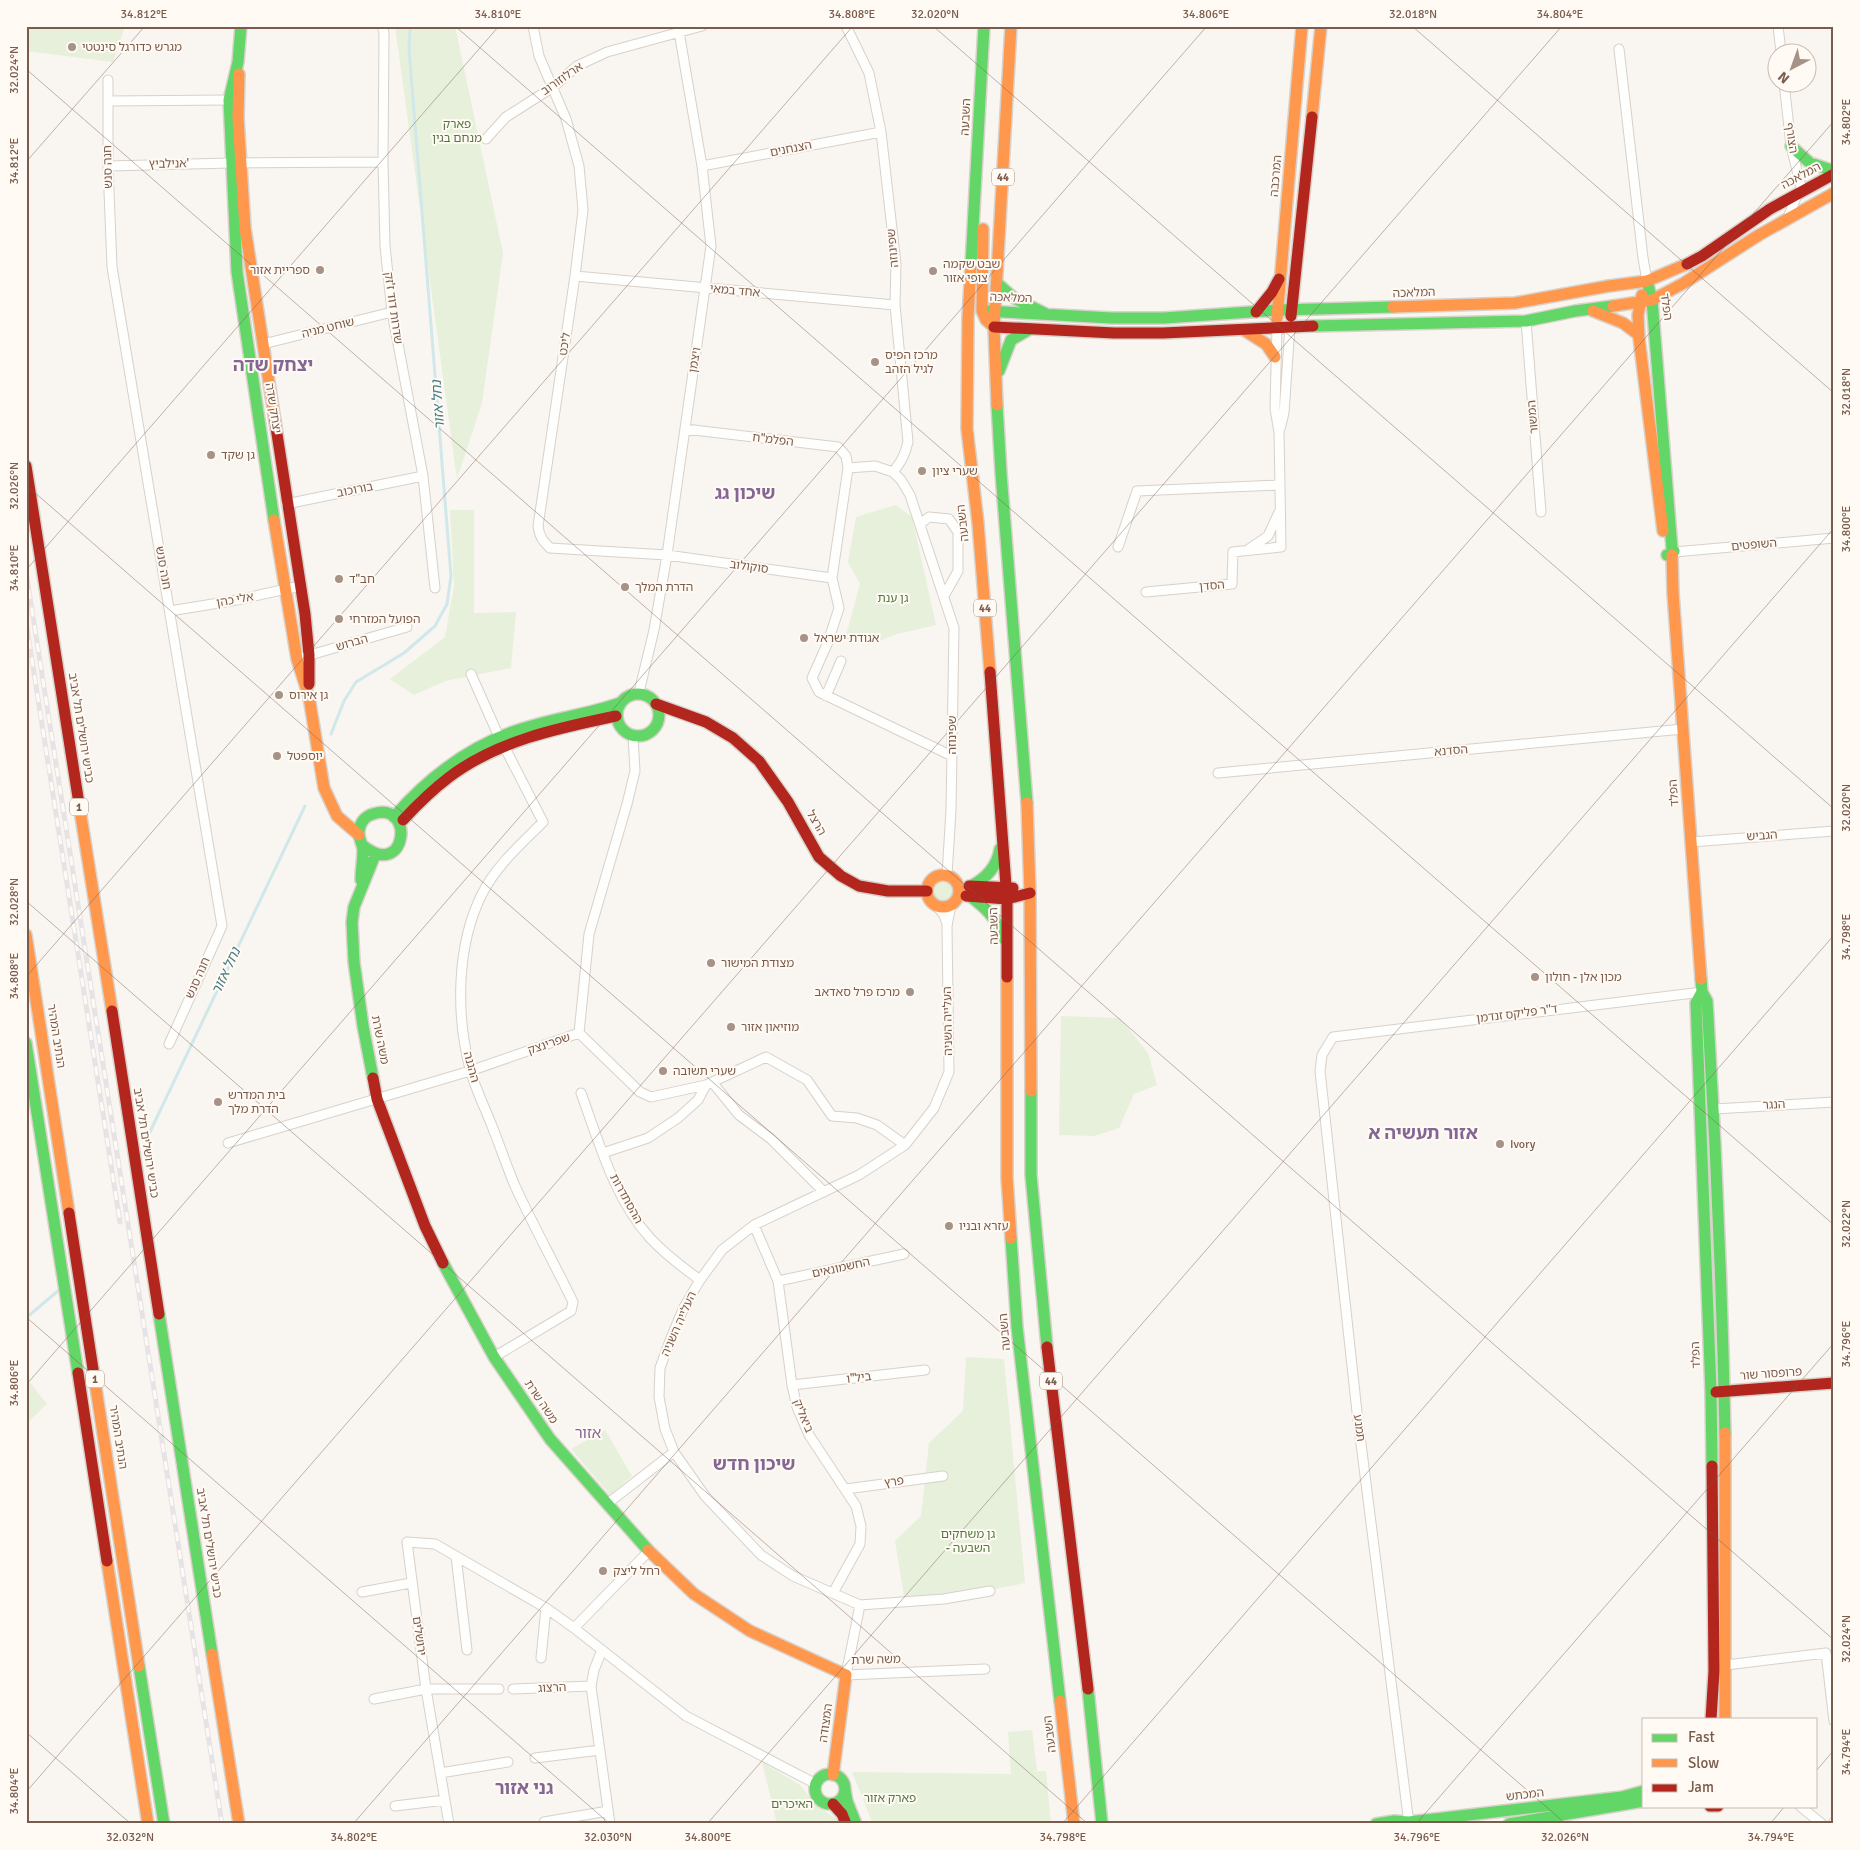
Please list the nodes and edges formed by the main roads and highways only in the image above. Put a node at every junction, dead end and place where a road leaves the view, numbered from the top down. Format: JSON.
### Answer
{"nodes":[{"id":1,"x":242,"y":26,"type":"edge"},
{"id":2,"x":984,"y":26,"type":"edge"},
{"id":3,"x":1012,"y":26,"type":"edge"},
{"id":4,"x":1302,"y":26,"type":"edge"},
{"id":5,"x":1321,"y":26,"type":"edge"},
{"id":6,"x":238,"y":62,"type":"junction"},
{"id":7,"x":1791,"y":146,"type":"road end"},
{"id":8,"x":978,"y":155,"type":"junction"},
{"id":9,"x":236,"y":163,"type":"junction"},
{"id":10,"x":1834,"y":171,"type":"edge"},
{"id":11,"x":1834,"y":174,"type":"edge"},
{"id":12,"x":1834,"y":193,"type":"edge"},
{"id":13,"x":1282,"y":273,"type":"junction"},
{"id":14,"x":1647,"y":281,"type":"junction"},
{"id":15,"x":998,"y":283,"type":"junction"},
{"id":16,"x":1293,"y":284,"type":"junction"},
{"id":17,"x":1652,"y":300,"type":"junction"},
{"id":18,"x":1639,"y":303,"type":"junction"},
{"id":19,"x":995,"y":310,"type":"junction"},
{"id":20,"x":1278,"y":310,"type":"junction"},
{"id":21,"x":1291,"y":310,"type":"junction"},
{"id":22,"x":1321,"y":310,"type":"junction"},
{"id":23,"x":1589,"y":310,"type":"junction"},
{"id":24,"x":982,"y":311,"type":"junction"},
{"id":25,"x":1256,"y":312,"type":"junction"},
{"id":26,"x":1046,"y":314,"type":"junction"},
{"id":27,"x":968,"y":318,"type":"junction"},
{"id":28,"x":1290,"y":326,"type":"junction"},
{"id":29,"x":994,"y":327,"type":"junction"},
{"id":30,"x":1277,"y":327,"type":"junction"},
{"id":31,"x":1242,"y":329,"type":"junction"},
{"id":32,"x":1030,"y":330,"type":"junction"},
{"id":33,"x":1639,"y":336,"type":"junction"},
{"id":34,"x":1275,"y":357,"type":"road end"},
{"id":35,"x":996,"y":380,"type":"junction"},
{"id":36,"x":26,"y":466,"type":"edge"},
{"id":37,"x":1670,"y":552,"type":"junction"},
{"id":38,"x":308,"y":697,"type":"junction"},
{"id":39,"x":620,"y":703,"type":"junction"},
{"id":40,"x":656,"y":704,"type":"junction"},
{"id":41,"x":616,"y":716,"type":"junction"},
{"id":42,"x":659,"y":717,"type":"junction"},
{"id":43,"x":706,"y":722,"type":"junction"},
{"id":44,"x":501,"y":742,"type":"junction"},
{"id":45,"x":336,"y":815,"type":"junction"},
{"id":46,"x":1002,"y":818,"type":"junction"},
{"id":47,"x":397,"y":820,"type":"junction"},
{"id":48,"x":361,"y":823,"type":"junction"},
{"id":49,"x":360,"y":840,"type":"junction"},
{"id":50,"x":375,"y":855,"type":"junction"},
{"id":51,"x":1006,"y":887,"type":"junction"},
{"id":52,"x":360,"y":890,"type":"junction"},
{"id":53,"x":927,"y":891,"type":"junction"},
{"id":54,"x":965,"y":891,"type":"junction"},
{"id":55,"x":1030,"y":892,"type":"junction"},
{"id":56,"x":1007,"y":899,"type":"junction"},
{"id":57,"x":26,"y":935,"type":"edge"},
{"id":58,"x":1008,"y":958,"type":"junction"},
{"id":59,"x":1702,"y":992,"type":"junction"},
{"id":60,"x":26,"y":1042,"type":"edge"},
{"id":61,"x":1834,"y":1383,"type":"edge"},
{"id":62,"x":1711,"y":1392,"type":"junction"},
{"id":63,"x":1724,"y":1392,"type":"junction"},
{"id":64,"x":846,"y":1675,"type":"joint"},
{"id":65,"x":1711,"y":1718,"type":"edge"},
{"id":66,"x":1725,"y":1718,"type":"edge"},
{"id":67,"x":833,"y":1775,"type":"junction"},
{"id":68,"x":1070,"y":1786,"type":"junction"},
{"id":69,"x":845,"y":1790,"type":"junction"},
{"id":70,"x":1642,"y":1792,"type":"edge"},
{"id":71,"x":1642,"y":1801,"type":"edge"},
{"id":72,"x":832,"y":1804,"type":"junction"},
{"id":73,"x":1409,"y":1823,"type":"edge"},
{"id":74,"x":148,"y":1824,"type":"edge"},
{"id":75,"x":164,"y":1824,"type":"edge"},
{"id":76,"x":239,"y":1824,"type":"edge"},
{"id":77,"x":846,"y":1824,"type":"edge"},
{"id":78,"x":856,"y":1824,"type":"edge"},
{"id":79,"x":1063,"y":1824,"type":"edge"},
{"id":80,"x":1074,"y":1824,"type":"edge"},
{"id":81,"x":1102,"y":1824,"type":"edge"},
{"id":82,"x":1376,"y":1824,"type":"edge"},
{"id":83,"x":1508,"y":1824,"type":"edge"}],
"edges":[{"from":1,"to":6,"type":"main road","name":"יצחק שדה"},
{"from":2,"to":8,"type":"main road","name":"השבעה","number":"44"},
{"from":3,"to":15,"type":"main road","number":"44"},
{"from":4,"to":13,"type":"main road","name":"המרכבה"},
{"from":5,"to":16,"type":"main road"},
{"from":6,"to":9,"type":"main road","name":"יצחק שדה"},
{"from":6,"to":9,"type":"main road","name":"יצחק שדה"},
{"from":7,"to":10,"type":"main road"},
{"from":8,"to":24,"type":"main road"},
{"from":8,"to":27,"type":"main road","name":"השבעה","number":"44"},
{"from":9,"to":38,"type":"main road","name":"יצחק שדה"},
{"from":9,"to":38,"type":"main road","name":"יצחק שדה"},
{"from":11,"to":14,"type":"main road","name":"המלאכה"},
{"from":12,"to":17,"type":"main road"},
{"from":13,"to":20,"type":"main road","name":"המרכבה"},
{"from":13,"to":25,"type":"main road"},
{"from":14,"to":17,"type":"main road","name":"הפלד"},
{"from":14,"to":18,"type":"main road","name":"הפלד"},
{"from":14,"to":22,"type":"main road","name":"המלאכה"},
{"from":15,"to":19,"type":"main road","number":"44"},
{"from":15,"to":26,"type":"main road"},
{"from":16,"to":21,"type":"main road"},
{"from":16,"to":22,"type":"main road"},
{"from":17,"to":18,"type":"main road"},
{"from":17,"to":37,"type":"main road","name":"הפלד"},
{"from":18,"to":23,"type":"main road"},
{"from":18,"to":33,"type":"main road","name":"הפלד"},
{"from":19,"to":24,"type":"main road","name":"המלאכה"},
{"from":19,"to":26,"type":"main road","name":"המלאכה"},
{"from":19,"to":29,"type":"main road","number":"44"},
{"from":20,"to":21,"type":"main road","name":"המלאכה"},
{"from":20,"to":25,"type":"main road","name":"המלאכה"},
{"from":20,"to":30,"type":"main road","name":"המרכבה"},
{"from":21,"to":22,"type":"main road","name":"המלאכה"},
{"from":21,"to":28,"type":"main road"},
{"from":23,"to":28,"type":"main road"},
{"from":23,"to":33,"type":"main road"},
{"from":24,"to":27,"type":"main road","name":"המלאכה"},
{"from":24,"to":29,"type":"main road"},
{"from":25,"to":26,"type":"main road","name":"המלאכה"},
{"from":27,"to":46,"type":"main road","name":"השבעה","number":"44"},
{"from":28,"to":30,"type":"main road"},
{"from":29,"to":32,"type":"main road"},
{"from":29,"to":35,"type":"main road","number":"44"},
{"from":30,"to":31,"type":"main road"},
{"from":31,"to":32,"type":"main road"},
{"from":31,"to":34,"type":"main road"},
{"from":32,"to":35,"type":"main road"},
{"from":33,"to":37,"type":"main road","name":"הפלד"},
{"from":35,"to":55,"type":"main road","number":"44"},
{"from":36,"to":76,"type":"main road","name":"כביש ירושלים תל אביב","number":"1"},
{"from":37,"to":59,"type":"main road","name":"הפלד"},
{"from":38,"to":45,"type":"main road","name":"יצחק שדה"},
{"from":39,"to":40,"type":"main road"},
{"from":39,"to":41,"type":"main road"},
{"from":39,"to":44,"type":"main road"},
{"from":40,"to":42,"type":"main road"},
{"from":40,"to":43,"type":"main road","name":"הרצל"},
{"from":41,"to":42,"type":"main road"},
{"from":41,"to":44,"type":"main road"},
{"from":42,"to":43,"type":"main road","name":"הרצל"},
{"from":43,"to":53,"type":"main road","name":"הרצל"},
{"from":44,"to":47,"type":"main road"},
{"from":45,"to":48,"type":"main road"},
{"from":45,"to":49,"type":"main road","name":"יצחק שדה"},
{"from":46,"to":51,"type":"main road","name":"השבעה","number":"44"},
{"from":46,"to":54,"type":"main road"},
{"from":47,"to":48,"type":"main road"},
{"from":47,"to":50,"type":"main road"},
{"from":48,"to":49,"type":"main road"},
{"from":49,"to":50,"type":"main road"},
{"from":49,"to":52,"type":"main road","name":"משה שרת"},
{"from":50,"to":52,"type":"main road","name":"משה שרת"},
{"from":51,"to":54,"type":"main road"},
{"from":51,"to":55,"type":"main road"},
{"from":51,"to":56,"type":"main road","name":"השבעה","number":"44"},
{"from":52,"to":64,"type":"main road","name":"משה שרת"},
{"from":53,"to":54,"type":"main road"},
{"from":53,"to":54,"type":"main road"},
{"from":54,"to":56,"type":"main road"},
{"from":54,"to":58,"type":"main road"},
{"from":55,"to":56,"type":"main road"},
{"from":55,"to":81,"type":"main road","number":"44"},
{"from":56,"to":58,"type":"main road","name":"השבעה","number":"44"},
{"from":57,"to":75,"type":"main road","name":"הנתיב המהיר","number":"1"},
{"from":58,"to":68,"type":"main road","name":"השבעה","number":"44"},
{"from":59,"to":62,"type":"main road","name":"הפלד"},
{"from":59,"to":63,"type":"main road","name":"הפלד"},
{"from":60,"to":74,"type":"main road","number":"1"},
{"from":61,"to":63,"type":"main road","name":"פרופסור שור"},
{"from":62,"to":63,"type":"main road","name":"פרופסור שור"},
{"from":62,"to":65,"type":"main road","name":"הפלד"},
{"from":63,"to":66,"type":"main road","name":"הפלד"},
{"from":64,"to":67,"type":"main road","name":"המצודה"},
{"from":67,"to":69,"type":"main road"},
{"from":67,"to":72,"type":"main road"},
{"from":68,"to":79,"type":"main road"},
{"from":68,"to":80,"type":"main road","name":"השבעה","number":"44"},
{"from":69,"to":72,"type":"main road"},
{"from":69,"to":78,"type":"main road"},
{"from":70,"to":73,"type":"main road","name":"המכתש"},
{"from":71,"to":83,"type":"main road","name":"המכתש"},
{"from":72,"to":77,"type":"main road"},
{"from":73,"to":82,"type":"main road","name":"המכתש"}]}
